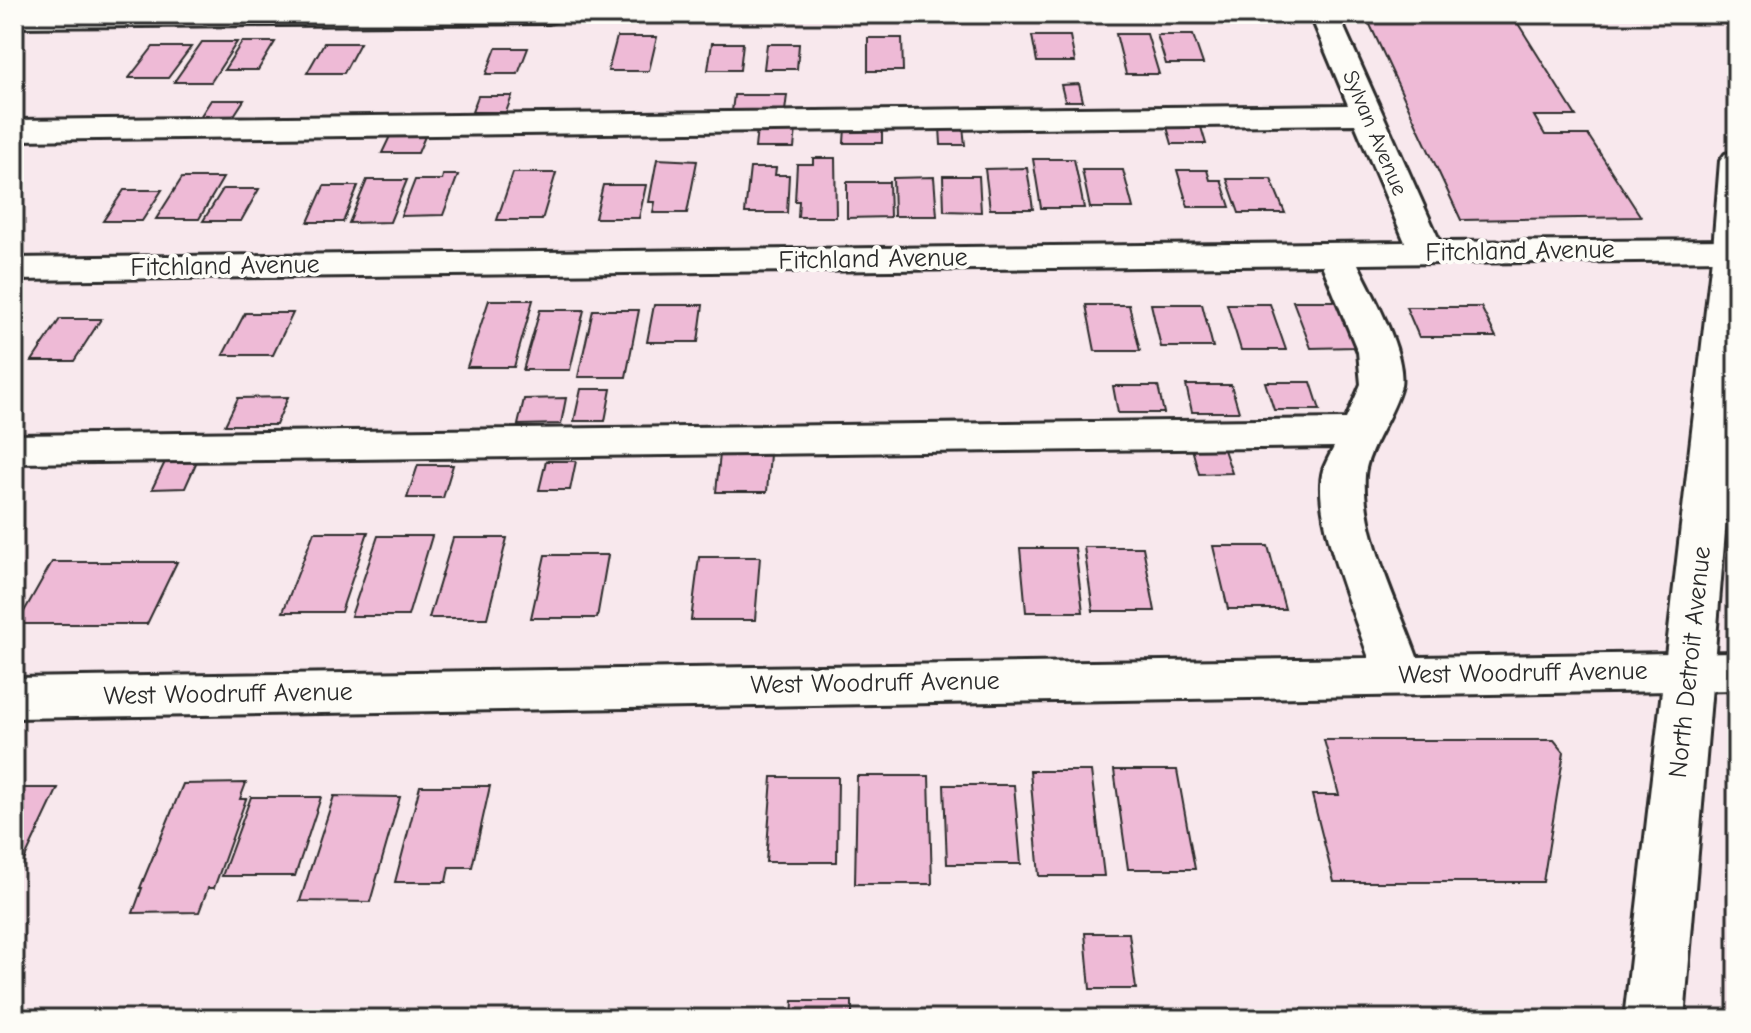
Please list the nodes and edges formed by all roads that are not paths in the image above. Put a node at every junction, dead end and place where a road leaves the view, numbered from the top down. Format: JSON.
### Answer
{"nodes":[{"id":1,"x":549,"y":14,"type":"edge"},
{"id":2,"x":1324,"y":14,"type":"edge"},
{"id":3,"x":71,"y":16,"type":"edge"},
{"id":4,"x":14,"y":18,"type":"edge"},
{"id":5,"x":1367,"y":114,"type":"junction"},
{"id":6,"x":14,"y":130,"type":"edge"},
{"id":7,"x":1737,"y":161,"type":"edge"},
{"id":8,"x":1731,"y":249,"type":"junction"},
{"id":9,"x":1427,"y":252,"type":"junction"},
{"id":10,"x":1335,"y":253,"type":"junction"},
{"id":11,"x":14,"y":269,"type":"edge"},
{"id":12,"x":1363,"y":433,"type":"junction"},
{"id":13,"x":14,"y":449,"type":"edge"},
{"id":14,"x":1737,"y":671,"type":"edge"},
{"id":15,"x":1690,"y":672,"type":"junction"},
{"id":16,"x":1399,"y":674,"type":"junction"},
{"id":17,"x":14,"y":698,"type":"edge"},
{"id":18,"x":1654,"y":1019,"type":"edge"}],
"edges":[{"from":1,"to":3,"type":"street"},
{"from":2,"to":5,"type":"street","name":"Sylvan Avenue"},
{"from":3,"to":4,"type":"street"},
{"from":5,"to":6,"type":"street"},
{"from":5,"to":9,"type":"street","name":"Sylvan Avenue"},
{"from":7,"to":8,"type":"street","name":"North Detroit Avenue"},
{"from":8,"to":9,"type":"street","name":"Fitchland Avenue"},
{"from":8,"to":15,"type":"street","name":"North Detroit Avenue"},
{"from":9,"to":10,"type":"street","name":"Fitchland Avenue"},
{"from":10,"to":11,"type":"street","name":"Fitchland Avenue"},
{"from":10,"to":12,"type":"street"},
{"from":12,"to":13,"type":"street"},
{"from":12,"to":16,"type":"street"},
{"from":14,"to":15,"type":"street","name":"West Woodruff Avenue"},
{"from":15,"to":16,"type":"street","name":"West Woodruff Avenue"},
{"from":15,"to":18,"type":"street","name":"North Detroit Avenue"},
{"from":16,"to":17,"type":"street","name":"West Woodruff Avenue"}]}
